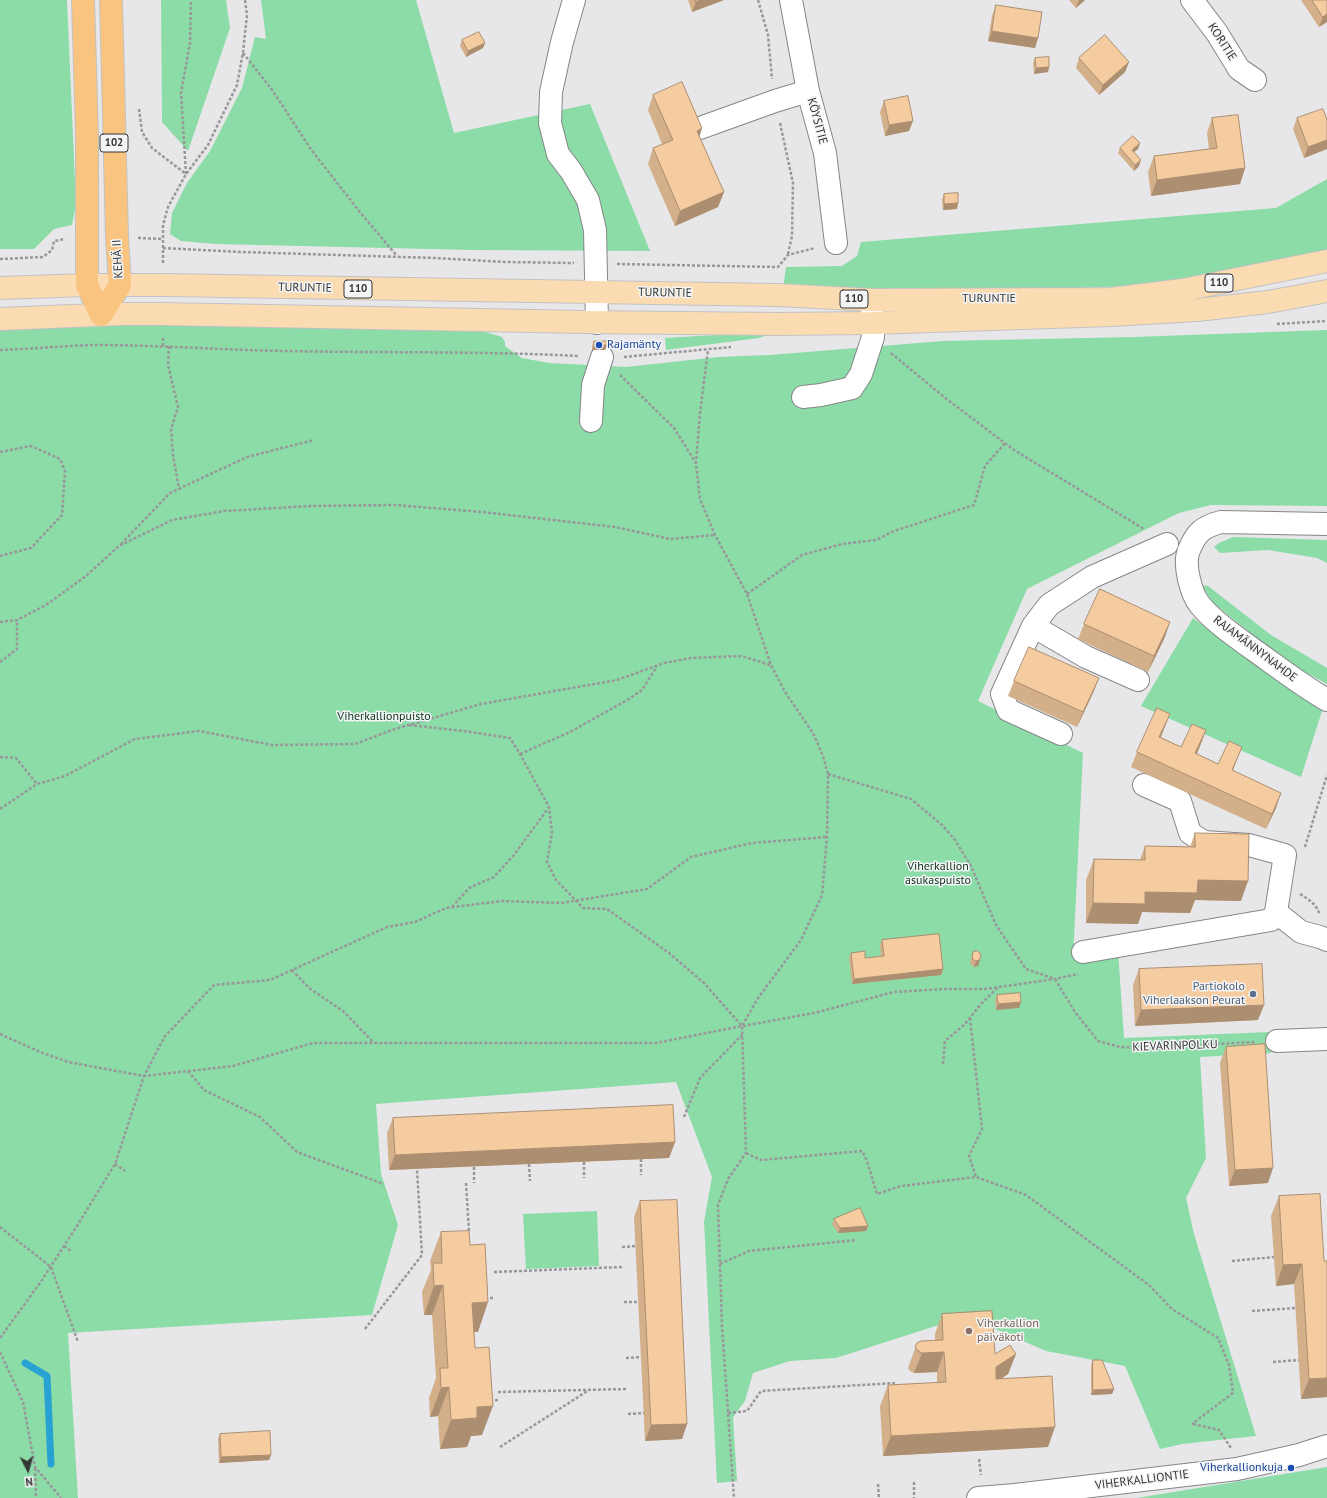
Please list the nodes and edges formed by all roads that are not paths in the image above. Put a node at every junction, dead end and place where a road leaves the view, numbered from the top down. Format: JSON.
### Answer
{"nodes":[{"id":1,"x":83,"y":0,"type":"edge"},
{"id":2,"x":111,"y":0,"type":"edge"},
{"id":3,"x":574,"y":0,"type":"edge"},
{"id":4,"x":791,"y":0,"type":"edge"},
{"id":5,"x":1192,"y":0,"type":"edge"},
{"id":6,"x":1255,"y":80,"type":"dead end"},
{"id":7,"x":808,"y":91,"type":"junction"},
{"id":8,"x":700,"y":128,"type":"edge"},
{"id":9,"x":836,"y":244,"type":"road end"},
{"id":10,"x":1327,"y":261,"type":"edge"},
{"id":11,"x":87,"y":285,"type":"junction"},
{"id":12,"x":120,"y":285,"type":"junction"},
{"id":13,"x":0,"y":288,"type":"edge"},
{"id":14,"x":1327,"y":291,"type":"edge"},
{"id":15,"x":596,"y":292,"type":"junction"},
{"id":16,"x":872,"y":300,"type":"junction"},
{"id":17,"x":101,"y":315,"type":"junction"},
{"id":18,"x":0,"y":319,"type":"edge"},
{"id":19,"x":597,"y":323,"type":"junction"},
{"id":20,"x":873,"y":330,"type":"junction"},
{"id":21,"x":602,"y":357,"type":"road end"},
{"id":22,"x":803,"y":397,"type":"dead end"},
{"id":23,"x":592,"y":421,"type":"dead end"},
{"id":24,"x":1327,"y":524,"type":"edge"},
{"id":25,"x":1167,"y":544,"type":"road end"},
{"id":26,"x":1033,"y":626,"type":"junction"},
{"id":27,"x":1138,"y":680,"type":"dead end"},
{"id":28,"x":1327,"y":700,"type":"edge"},
{"id":29,"x":1061,"y":734,"type":"dead end"},
{"id":30,"x":1144,"y":785,"type":"dead end"},
{"id":31,"x":1276,"y":912,"type":"junction"},
{"id":32,"x":1323,"y":938,"type":"edge"},
{"id":33,"x":1083,"y":952,"type":"dead end"},
{"id":34,"x":1327,"y":1039,"type":"edge"},
{"id":35,"x":1277,"y":1041,"type":"road end"},
{"id":36,"x":1327,"y":1446,"type":"edge"},
{"id":37,"x":978,"y":1498,"type":"edge"}],
"edges":[{"from":1,"to":11,"type":"highway","number":"102"},
{"from":2,"to":12,"type":"highway","name":"KEHÄ II","number":"102"},
{"from":3,"to":15,"type":"street"},
{"from":4,"to":7,"type":"street","name":"KÖYSITIE"},
{"from":5,"to":6,"type":"street","name":"KORITIE"},
{"from":7,"to":8,"type":"street"},
{"from":7,"to":9,"type":"street","name":"KÖYSITIE"},
{"from":10,"to":16,"type":"main road","name":"TURUNTIE","number":"110"},
{"from":11,"to":12,"type":"main road","name":"TURUNTIE","number":"110"},
{"from":11,"to":13,"type":"main road","name":"TURUNTIE","number":"110"},
{"from":11,"to":17,"type":"highway","number":"102"},
{"from":12,"to":15,"type":"main road","name":"TURUNTIE","number":"110"},
{"from":12,"to":17,"type":"highway","name":"KEHÄ II"},
{"from":14,"to":20,"type":"main road","name":"TURUNTIE","number":"110"},
{"from":15,"to":16,"type":"main road","name":"TURUNTIE","number":"110"},
{"from":15,"to":19,"type":"street"},
{"from":16,"to":20,"type":"street"},
{"from":17,"to":18,"type":"main road","name":"TURUNTIE","number":"110"},
{"from":17,"to":19,"type":"main road","name":"TURUNTIE","number":"110"},
{"from":19,"to":20,"type":"main road","name":"TURUNTIE","number":"110"},
{"from":20,"to":22,"type":"street"},
{"from":21,"to":23,"type":"street"},
{"from":24,"to":28,"type":"street","name":"RAJAMÄNNYNAHDE"},
{"from":25,"to":26,"type":"street"},
{"from":26,"to":27,"type":"street"},
{"from":26,"to":29,"type":"street"},
{"from":30,"to":31,"type":"street"},
{"from":31,"to":32,"type":"street"},
{"from":31,"to":33,"type":"street"},
{"from":34,"to":35,"type":"street"},
{"from":36,"to":37,"type":"street","name":"VIHERKALLIONTIE"}]}
